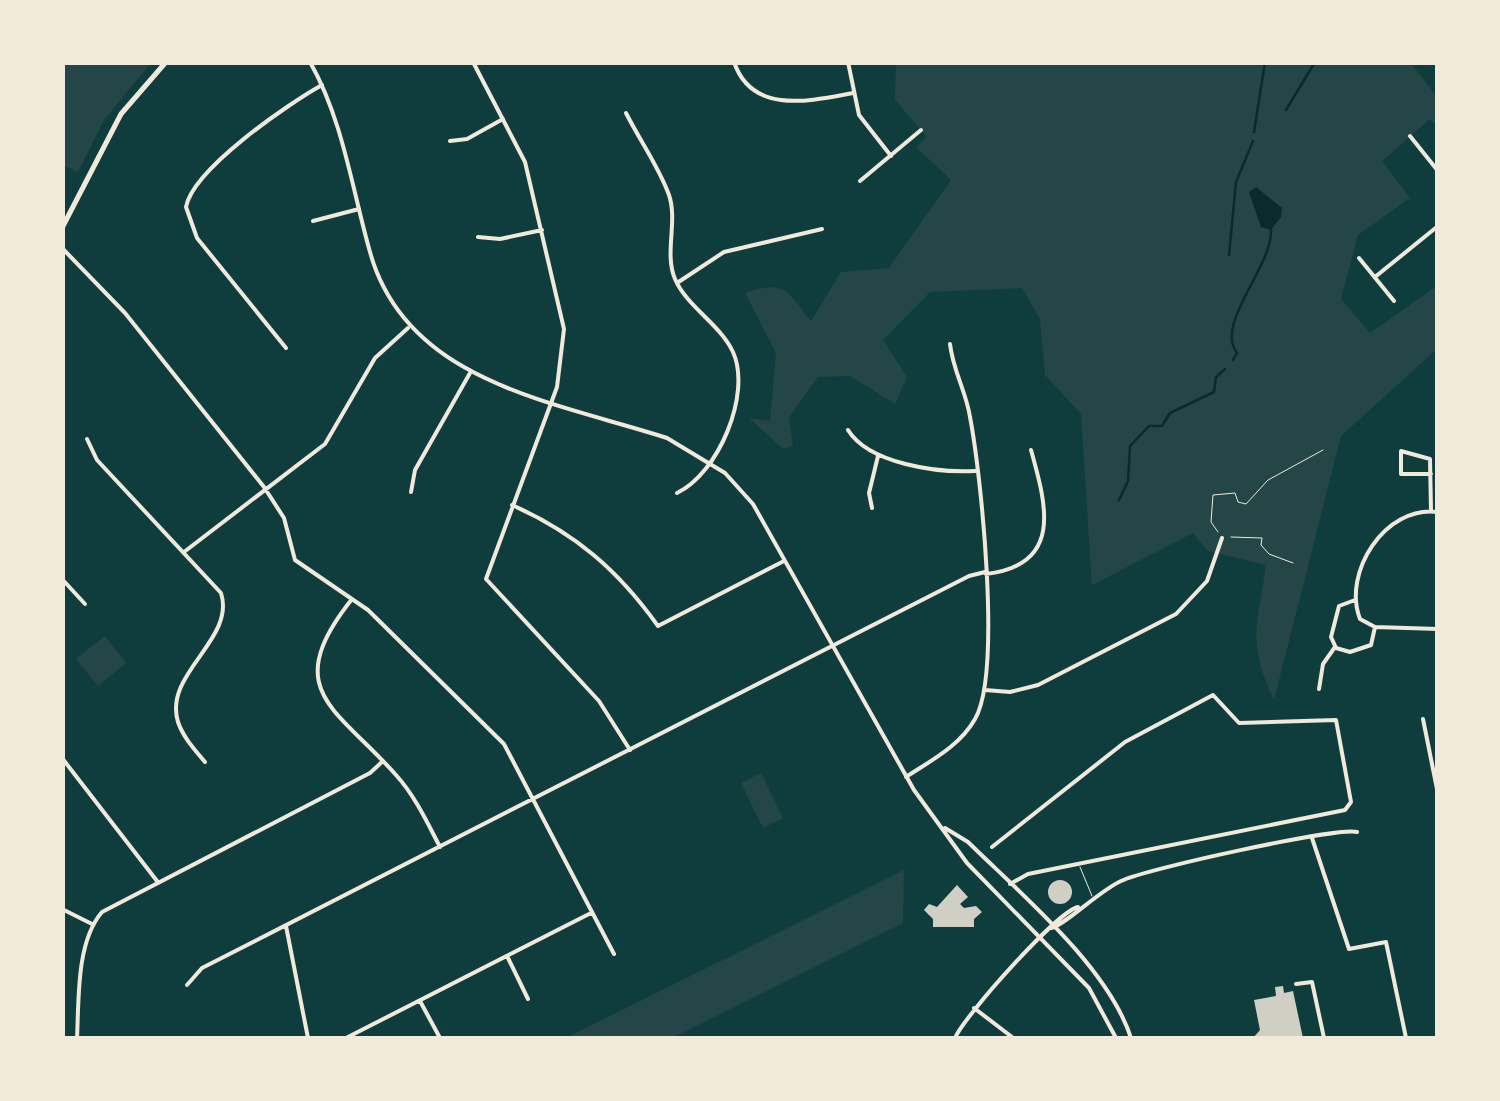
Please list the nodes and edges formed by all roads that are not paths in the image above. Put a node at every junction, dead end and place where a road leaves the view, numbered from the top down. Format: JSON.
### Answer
{"nodes":[{"id":1,"x":166,"y":62,"type":"edge"},
{"id":2,"x":310,"y":62,"type":"edge"},
{"id":3,"x":473,"y":62,"type":"edge"},
{"id":4,"x":734,"y":62,"type":"edge"},
{"id":5,"x":848,"y":62,"type":"edge"},
{"id":6,"x":322,"y":85,"type":"junction"},
{"id":7,"x":853,"y":92,"type":"junction"},
{"id":8,"x":626,"y":113,"type":"dead end"},
{"id":9,"x":504,"y":119,"type":"junction"},
{"id":10,"x":921,"y":130,"type":"dead end"},
{"id":11,"x":1410,"y":136,"type":"dead end"},
{"id":12,"x":450,"y":140,"type":"dead end"},
{"id":13,"x":891,"y":156,"type":"junction"},
{"id":14,"x":1438,"y":171,"type":"edge"},
{"id":15,"x":860,"y":181,"type":"dead end"},
{"id":16,"x":359,"y":209,"type":"junction"},
{"id":17,"x":313,"y":221,"type":"dead end"},
{"id":18,"x":1438,"y":226,"type":"edge"},
{"id":19,"x":62,"y":228,"type":"edge"},
{"id":20,"x":822,"y":229,"type":"dead end"},
{"id":21,"x":543,"y":230,"type":"junction"},
{"id":22,"x":478,"y":236,"type":"dead end"},
{"id":23,"x":62,"y":248,"type":"edge"},
{"id":24,"x":1359,"y":258,"type":"dead end"},
{"id":25,"x":1375,"y":277,"type":"junction"},
{"id":26,"x":676,"y":284,"type":"junction"},
{"id":27,"x":1394,"y":301,"type":"dead end"},
{"id":28,"x":408,"y":328,"type":"junction"},
{"id":29,"x":950,"y":344,"type":"dead end"},
{"id":30,"x":286,"y":348,"type":"dead end"},
{"id":31,"x":470,"y":373,"type":"junction"},
{"id":32,"x":552,"y":400,"type":"junction"},
{"id":33,"x":848,"y":430,"type":"dead end"},
{"id":34,"x":87,"y":439,"type":"dead end"},
{"id":35,"x":1031,"y":450,"type":"dead end"},
{"id":36,"x":878,"y":456,"type":"junction"},
{"id":37,"x":712,"y":463,"type":"junction"},
{"id":38,"x":975,"y":471,"type":"junction"},
{"id":39,"x":1431,"y":474,"type":"junction"},
{"id":40,"x":264,"y":487,"type":"junction"},
{"id":41,"x":411,"y":492,"type":"dead end"},
{"id":42,"x":677,"y":492,"type":"dead end"},
{"id":43,"x":512,"y":505,"type":"junction"},
{"id":44,"x":872,"y":508,"type":"dead end"},
{"id":45,"x":1434,"y":511,"type":"edge"},
{"id":46,"x":1222,"y":538,"type":"road end"},
{"id":47,"x":184,"y":552,"type":"junction"},
{"id":48,"x":786,"y":560,"type":"junction"},
{"id":49,"x":985,"y":573,"type":"junction"},
{"id":50,"x":62,"y":579,"type":"edge"},
{"id":51,"x":486,"y":579,"type":"junction"},
{"id":52,"x":479,"y":581,"type":"dead end"},
{"id":53,"x":353,"y":598,"type":"junction"},
{"id":54,"x":1355,"y":600,"type":"junction"},
{"id":55,"x":86,"y":604,"type":"dead end"},
{"id":56,"x":1376,"y":627,"type":"junction"},
{"id":57,"x":1438,"y":629,"type":"edge"},
{"id":58,"x":833,"y":645,"type":"junction"},
{"id":59,"x":1335,"y":647,"type":"junction"},
{"id":60,"x":1318,"y":689,"type":"dead end"},
{"id":61,"x":985,"y":690,"type":"junction"},
{"id":62,"x":1422,"y":719,"type":"dead end"},
{"id":63,"x":630,"y":750,"type":"junction"},
{"id":64,"x":62,"y":758,"type":"edge"},
{"id":65,"x":382,"y":761,"type":"junction"},
{"id":66,"x":204,"y":762,"type":"dead end"},
{"id":67,"x":906,"y":777,"type":"junction"},
{"id":68,"x":1438,"y":794,"type":"edge"},
{"id":69,"x":534,"y":798,"type":"junction"},
{"id":70,"x":942,"y":826,"type":"junction"},
{"id":71,"x":1357,"y":832,"type":"dead end"},
{"id":72,"x":1312,"y":838,"type":"junction"},
{"id":73,"x":440,"y":847,"type":"junction"},
{"id":74,"x":992,"y":847,"type":"dead end"},
{"id":75,"x":1079,"y":864,"type":"junction"},
{"id":76,"x":157,"y":882,"type":"junction"},
{"id":77,"x":1010,"y":884,"type":"junction"},
{"id":78,"x":1092,"y":896,"type":"junction"},
{"id":79,"x":62,"y":909,"type":"edge"},
{"id":80,"x":592,"y":912,"type":"junction"},
{"id":81,"x":92,"y":924,"type":"junction"},
{"id":82,"x":286,"y":926,"type":"junction"},
{"id":83,"x":1050,"y":930,"type":"junction"},
{"id":84,"x":1042,"y":939,"type":"junction"},
{"id":85,"x":614,"y":954,"type":"dead end"},
{"id":86,"x":507,"y":956,"type":"junction"},
{"id":87,"x":1296,"y":984,"type":"dead end"},
{"id":88,"x":187,"y":985,"type":"dead end"},
{"id":89,"x":528,"y":999,"type":"dead end"},
{"id":90,"x":420,"y":1001,"type":"junction"},
{"id":91,"x":974,"y":1008,"type":"junction"},
{"id":92,"x":1012,"y":1037,"type":"edge"},
{"id":93,"x":76,"y":1038,"type":"edge"},
{"id":94,"x":308,"y":1038,"type":"edge"},
{"id":95,"x":346,"y":1038,"type":"edge"},
{"id":96,"x":440,"y":1038,"type":"edge"},
{"id":97,"x":955,"y":1038,"type":"edge"},
{"id":98,"x":1116,"y":1038,"type":"edge"},
{"id":99,"x":1132,"y":1038,"type":"edge"},
{"id":100,"x":1324,"y":1038,"type":"edge"},
{"id":101,"x":1406,"y":1038,"type":"edge"}],
"edges":[{"from":1,"to":19,"type":"main road"},
{"from":2,"to":6,"type":"street"},
{"from":3,"to":9,"type":"street"},
{"from":4,"to":7,"type":"street"},
{"from":5,"to":7,"type":"street"},
{"from":6,"to":16,"type":"street"},
{"from":6,"to":30,"type":"street"},
{"from":7,"to":13,"type":"street"},
{"from":8,"to":26,"type":"street"},
{"from":9,"to":12,"type":"street"},
{"from":9,"to":21,"type":"street"},
{"from":10,"to":13,"type":"street"},
{"from":11,"to":14,"type":"street"},
{"from":13,"to":15,"type":"street"},
{"from":16,"to":17,"type":"street"},
{"from":16,"to":28,"type":"street"},
{"from":18,"to":25,"type":"street"},
{"from":20,"to":26,"type":"street"},
{"from":21,"to":22,"type":"street"},
{"from":21,"to":32,"type":"street"},
{"from":23,"to":40,"type":"street"},
{"from":24,"to":25,"type":"street"},
{"from":25,"to":27,"type":"street"},
{"from":26,"to":37,"type":"street"},
{"from":28,"to":31,"type":"street"},
{"from":28,"to":40,"type":"street"},
{"from":29,"to":38,"type":"street"},
{"from":31,"to":32,"type":"street"},
{"from":31,"to":41,"type":"street"},
{"from":32,"to":37,"type":"street"},
{"from":32,"to":43,"type":"street"},
{"from":33,"to":36,"type":"street"},
{"from":34,"to":47,"type":"street"},
{"from":35,"to":49,"type":"street"},
{"from":36,"to":38,"type":"street"},
{"from":36,"to":44,"type":"street"},
{"from":37,"to":42,"type":"street"},
{"from":37,"to":48,"type":"street"},
{"from":38,"to":49,"type":"street"},
{"from":39,"to":39,"type":"street"},
{"from":39,"to":45,"type":"street"},
{"from":40,"to":47,"type":"street"},
{"from":40,"to":53,"type":"street"},
{"from":43,"to":48,"type":"street"},
{"from":43,"to":51,"type":"street"},
{"from":45,"to":54,"type":"street"},
{"from":46,"to":61,"type":"street"},
{"from":47,"to":66,"type":"street"},
{"from":48,"to":58,"type":"street"},
{"from":49,"to":58,"type":"street"},
{"from":49,"to":61,"type":"street"},
{"from":50,"to":55,"type":"street"},
{"from":51,"to":52,"type":"street"},
{"from":51,"to":63,"type":"street"},
{"from":53,"to":65,"type":"street"},
{"from":53,"to":69,"type":"street"},
{"from":54,"to":56,"type":"street"},
{"from":54,"to":59,"type":"street"},
{"from":56,"to":57,"type":"street"},
{"from":56,"to":59,"type":"street"},
{"from":58,"to":63,"type":"street"},
{"from":58,"to":67,"type":"street"},
{"from":59,"to":60,"type":"street"},
{"from":61,"to":67,"type":"street"},
{"from":62,"to":68,"type":"street"},
{"from":63,"to":69,"type":"street"},
{"from":64,"to":76,"type":"street"},
{"from":65,"to":73,"type":"street"},
{"from":65,"to":76,"type":"street"},
{"from":67,"to":70,"type":"street"},
{"from":69,"to":73,"type":"street"},
{"from":69,"to":80,"type":"street"},
{"from":70,"to":77,"type":"street"},
{"from":70,"to":84,"type":"street"},
{"from":71,"to":72,"type":"street"},
{"from":72,"to":78,"type":"street"},
{"from":72,"to":101,"type":"street"},
{"from":73,"to":82,"type":"street"},
{"from":74,"to":75,"type":"street"},
{"from":75,"to":77,"type":"street"},
{"from":75,"to":78,"type":"lane"},
{"from":76,"to":81,"type":"street"},
{"from":77,"to":83,"type":"street"},
{"from":78,"to":83,"type":"street"},
{"from":79,"to":81,"type":"street"},
{"from":80,"to":85,"type":"street"},
{"from":80,"to":86,"type":"street"},
{"from":81,"to":93,"type":"street"},
{"from":82,"to":88,"type":"street"},
{"from":82,"to":94,"type":"street"},
{"from":83,"to":84,"type":"street"},
{"from":83,"to":99,"type":"street"},
{"from":84,"to":91,"type":"street"},
{"from":84,"to":98,"type":"street"},
{"from":86,"to":89,"type":"street"},
{"from":86,"to":90,"type":"street"},
{"from":87,"to":100,"type":"street"},
{"from":90,"to":95,"type":"street"},
{"from":90,"to":96,"type":"street"},
{"from":91,"to":92,"type":"street"},
{"from":91,"to":97,"type":"street"}]}
